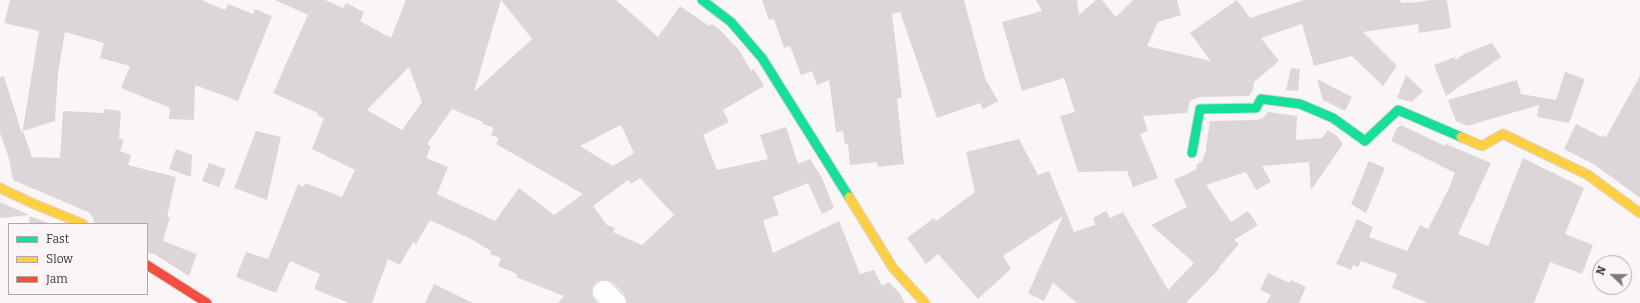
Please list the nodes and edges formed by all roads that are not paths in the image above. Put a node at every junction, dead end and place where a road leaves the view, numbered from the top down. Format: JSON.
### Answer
{"nodes":[{"id":1,"x":702,"y":0,"type":"edge"},
{"id":2,"x":1192,"y":153,"type":"dead end"},
{"id":3,"x":0,"y":188,"type":"edge"},
{"id":4,"x":1640,"y":213,"type":"edge"},
{"id":5,"x":81,"y":223,"type":"edge"},
{"id":6,"x":148,"y":266,"type":"edge"},
{"id":7,"x":207,"y":303,"type":"edge"},
{"id":8,"x":925,"y":303,"type":"edge"}],
"edges":[{"from":1,"to":8,"type":"street"},
{"from":2,"to":4,"type":"street"},
{"from":3,"to":5,"type":"street"},
{"from":6,"to":7,"type":"street"}]}
